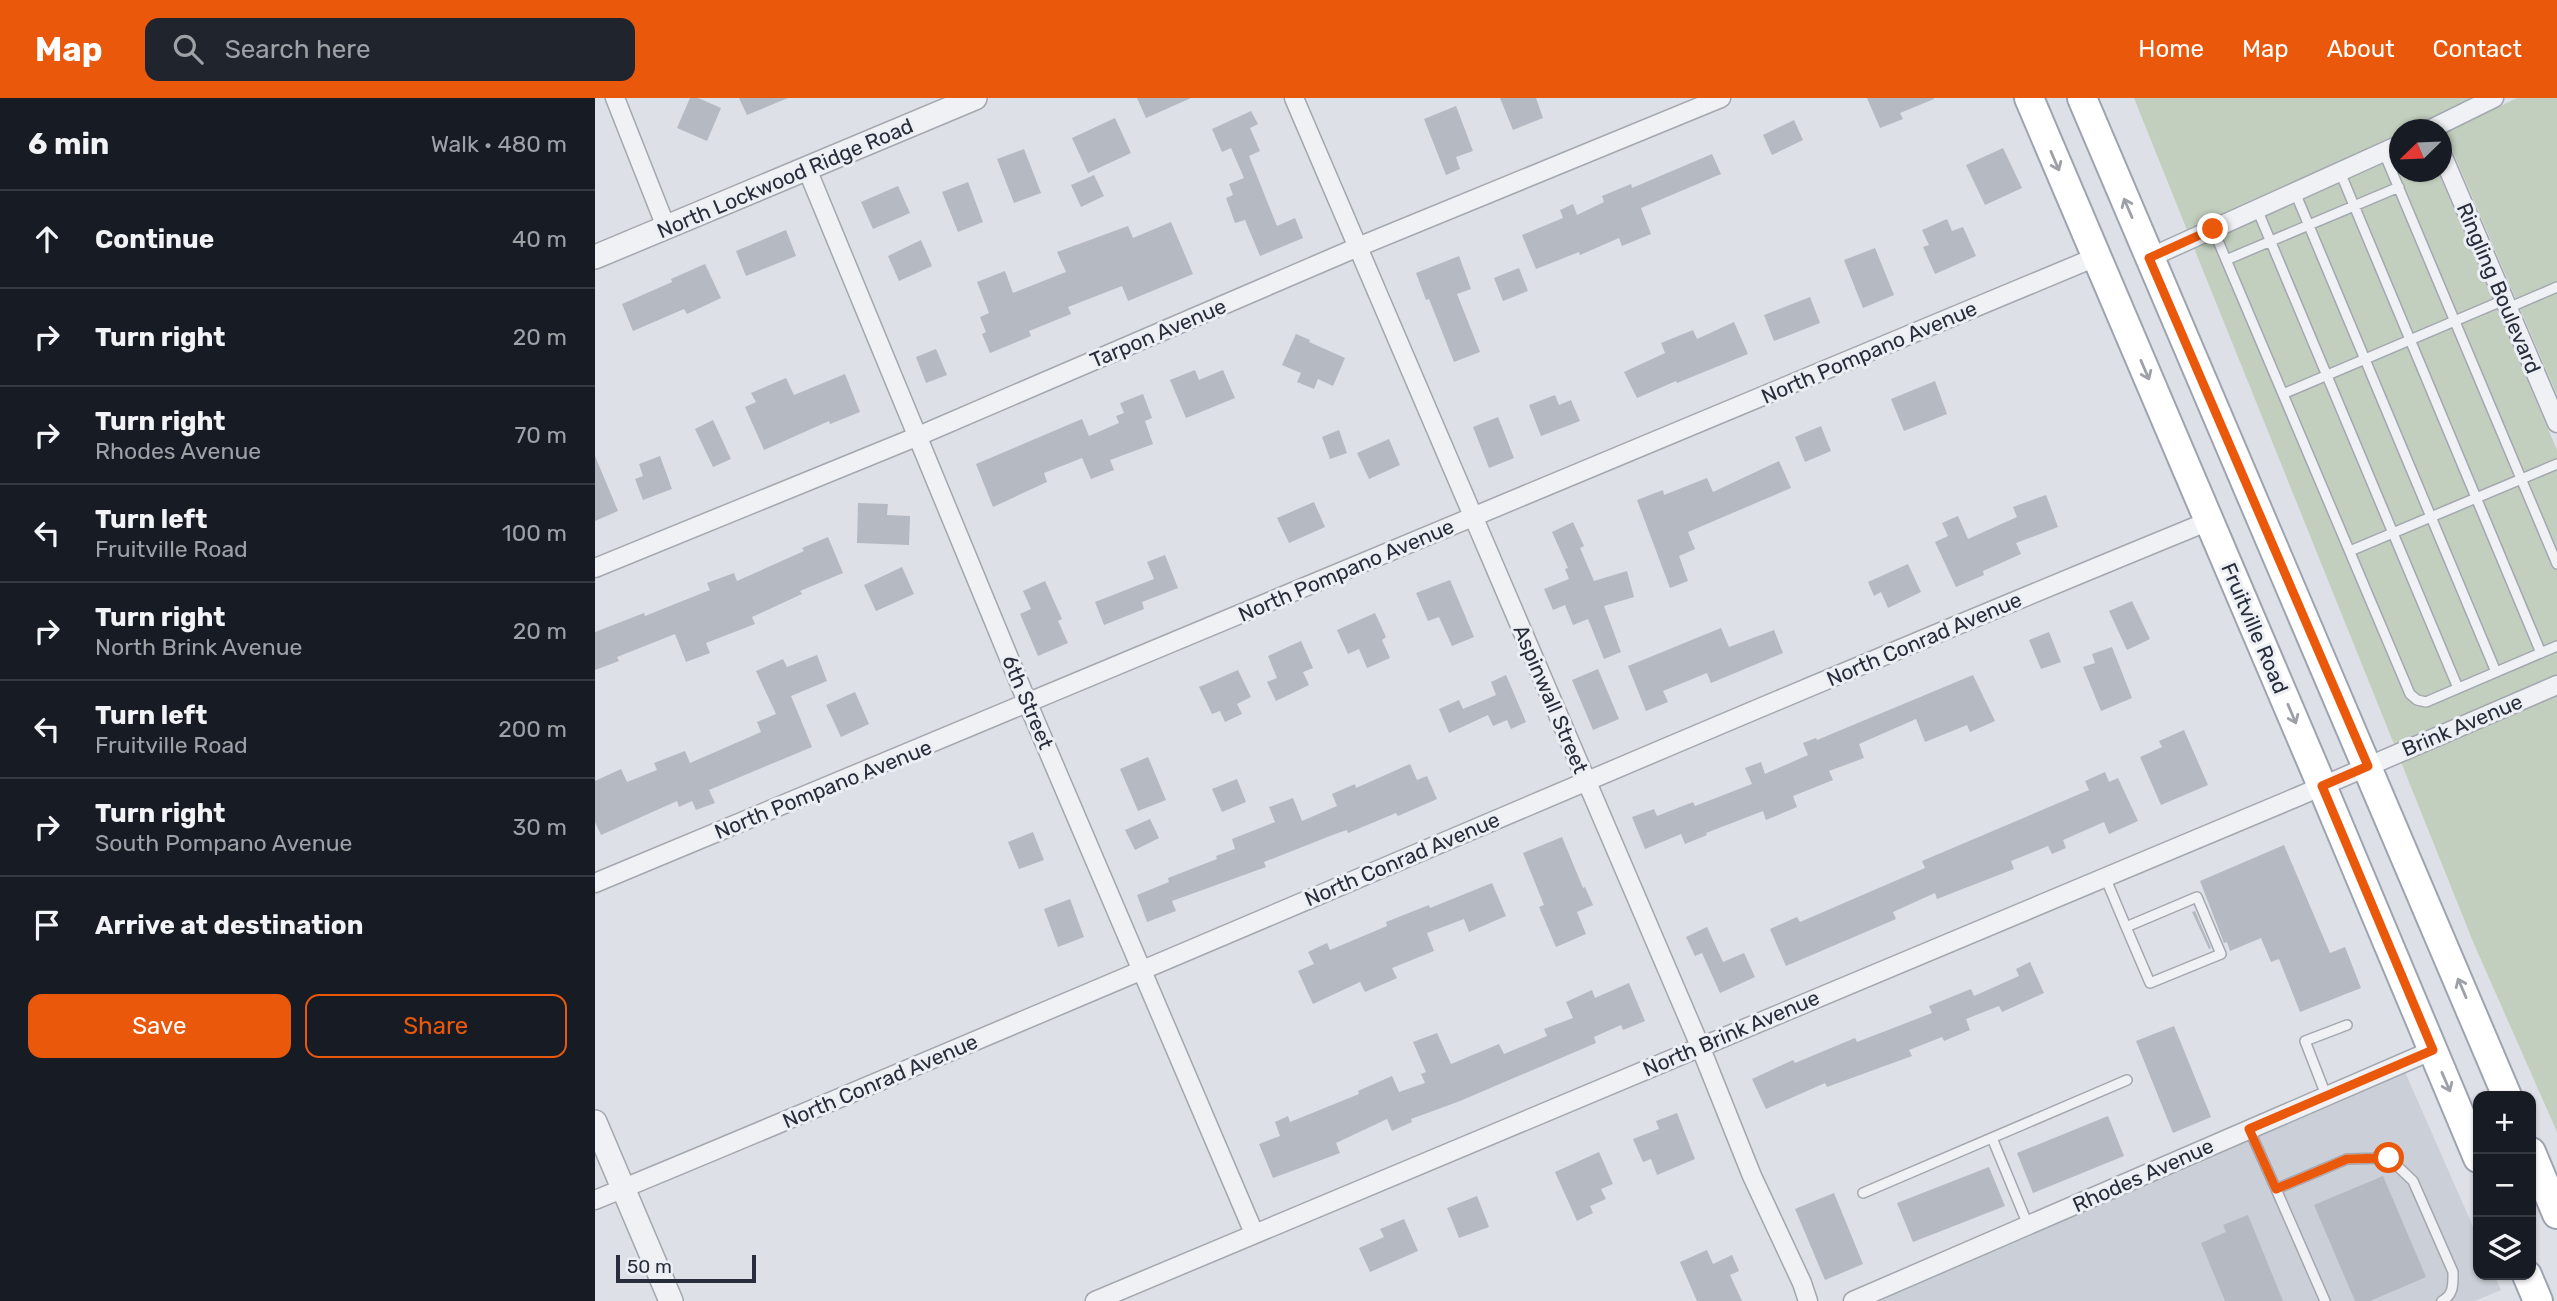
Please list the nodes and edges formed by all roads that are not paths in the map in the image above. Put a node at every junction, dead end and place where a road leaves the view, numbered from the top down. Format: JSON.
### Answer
{"nodes":[{"id":1,"x":615,"y":98,"type":"edge"},
{"id":2,"x":975,"y":98,"type":"edge"},
{"id":3,"x":1294,"y":98,"type":"edge"},
{"id":4,"x":1721,"y":98,"type":"edge"},
{"id":5,"x":2029,"y":98,"type":"edge"},
{"id":6,"x":2082,"y":98,"type":"edge"},
{"id":7,"x":2494,"y":98,"type":"edge"},
{"id":8,"x":2451,"y":119,"type":"edge"},
{"id":9,"x":2389,"y":150,"type":"edge"},
{"id":10,"x":807,"y":169,"type":"junction"},
{"id":11,"x":2340,"y":172,"type":"junction"},
{"id":12,"x":2452,"y":178,"type":"edge"},
{"id":13,"x":2398,"y":182,"type":"edge"},
{"id":14,"x":2399,"y":187,"type":"junction"},
{"id":15,"x":2294,"y":191,"type":"junction"},
{"id":16,"x":2354,"y":206,"type":"junction"},
{"id":17,"x":2257,"y":209,"type":"junction"},
{"id":18,"x":2308,"y":225,"type":"junction"},
{"id":19,"x":666,"y":228,"type":"junction"},
{"id":20,"x":2213,"y":229,"type":"junction"},
{"id":21,"x":2270,"y":241,"type":"junction"},
{"id":22,"x":1358,"y":247,"type":"junction"},
{"id":23,"x":595,"y":257,"type":"edge"},
{"id":24,"x":2097,"y":257,"type":"junction"},
{"id":25,"x":2149,"y":258,"type":"junction"},
{"id":26,"x":2226,"y":260,"type":"junction"},
{"id":27,"x":2557,"y":287,"type":"edge"},
{"id":28,"x":2506,"y":304,"type":"junction"},
{"id":29,"x":2455,"y":321,"type":"junction"},
{"id":30,"x":2410,"y":340,"type":"junction"},
{"id":31,"x":2365,"y":359,"type":"junction"},
{"id":32,"x":2327,"y":375,"type":"junction"},
{"id":33,"x":2283,"y":394,"type":"junction"},
{"id":34,"x":2557,"y":423,"type":"edge"},
{"id":35,"x":916,"y":437,"type":"junction"},
{"id":36,"x":2557,"y":464,"type":"edge"},
{"id":37,"x":2521,"y":479,"type":"junction"},
{"id":38,"x":2476,"y":498,"type":"junction"},
{"id":39,"x":1473,"y":517,"type":"junction"},
{"id":40,"x":2431,"y":517,"type":"junction"},
{"id":41,"x":2209,"y":521,"type":"junction"},
{"id":42,"x":2393,"y":533,"type":"junction"},
{"id":43,"x":2350,"y":551,"type":"junction"},
{"id":44,"x":2557,"y":564,"type":"edge"},
{"id":45,"x":595,"y":568,"type":"edge"},
{"id":46,"x":2557,"y":646,"type":"edge"},
{"id":47,"x":2541,"y":653,"type":"junction"},
{"id":48,"x":2495,"y":672,"type":"junction"},
{"id":49,"x":2557,"y":685,"type":"edge"},
{"id":50,"x":2458,"y":688,"type":"junction"},
{"id":51,"x":1028,"y":704,"type":"junction"},
{"id":52,"x":2368,"y":766,"type":"junction"},
{"id":53,"x":1585,"y":780,"type":"junction"},
{"id":54,"x":2322,"y":786,"type":"junction"},
{"id":55,"x":2105,"y":877,"type":"junction"},
{"id":56,"x":595,"y":883,"type":"edge"},
{"id":57,"x":2126,"y":927,"type":"junction"},
{"id":58,"x":1142,"y":972,"type":"junction"},
{"id":59,"x":2347,"y":1025,"type":"dead end"},
{"id":60,"x":1700,"y":1046,"type":"junction"},
{"id":61,"x":2433,"y":1050,"type":"junction"},
{"id":62,"x":2127,"y":1080,"type":"dead end"},
{"id":63,"x":2505,"y":1091,"type":"edge"},
{"id":64,"x":2326,"y":1095,"type":"junction"},
{"id":65,"x":595,"y":1122,"type":"edge"},
{"id":66,"x":2249,"y":1129,"type":"junction"},
{"id":67,"x":1992,"y":1138,"type":"junction"},
{"id":68,"x":2476,"y":1154,"type":"edge"},
{"id":69,"x":2532,"y":1154,"type":"edge"},
{"id":70,"x":623,"y":1188,"type":"junction"},
{"id":71,"x":2276,"y":1189,"type":"junction"},
{"id":72,"x":1863,"y":1193,"type":"dead end"},
{"id":73,"x":595,"y":1200,"type":"edge"},
{"id":74,"x":2557,"y":1214,"type":"edge"},
{"id":75,"x":2028,"y":1225,"type":"junction"},
{"id":76,"x":1254,"y":1233,"type":"junction"},
{"id":77,"x":2529,"y":1280,"type":"edge"},
{"id":78,"x":671,"y":1301,"type":"edge"},
{"id":79,"x":1095,"y":1301,"type":"edge"},
{"id":80,"x":1808,"y":1301,"type":"edge"},
{"id":81,"x":1853,"y":1301,"type":"edge"},
{"id":82,"x":2325,"y":1301,"type":"edge"},
{"id":83,"x":2442,"y":1301,"type":"edge"},
{"id":84,"x":2538,"y":1301,"type":"edge"}],
"edges":[{"from":1,"to":19,"type":"street"},
{"from":2,"to":10,"type":"street","name":"North Lockwood Ridge Road"},
{"from":3,"to":22,"type":"street","name":"Aspinwall Street"},
{"from":4,"to":22,"type":"street","name":"Tarpon Avenue"},
{"from":5,"to":24,"type":"main road","name":"Fruitville Road","one_way":true},
{"from":25,"to":6,"type":"main road","one_way":true},
{"from":7,"to":8,"type":"street"},
{"from":9,"to":11,"type":"street"},
{"from":10,"to":19,"type":"street","name":"North Lockwood Ridge Road"},
{"from":10,"to":35,"type":"street","name":"6th Street"},
{"from":11,"to":15,"type":"street"},
{"from":11,"to":16,"type":"lane"},
{"from":12,"to":28,"type":"street","name":"Ringling Boulevard"},
{"from":13,"to":14,"type":"lane"},
{"from":14,"to":16,"type":"lane"},
{"from":14,"to":29,"type":"lane"},
{"from":15,"to":17,"type":"street"},
{"from":15,"to":18,"type":"lane"},
{"from":16,"to":18,"type":"lane"},
{"from":16,"to":30,"type":"lane"},
{"from":17,"to":20,"type":"street"},
{"from":17,"to":21,"type":"lane"},
{"from":18,"to":21,"type":"lane"},
{"from":18,"to":31,"type":"lane"},
{"from":19,"to":23,"type":"street","name":"North Lockwood Ridge Road"},
{"from":20,"to":25,"type":"street"},
{"from":20,"to":26,"type":"lane"},
{"from":21,"to":26,"type":"lane"},
{"from":21,"to":32,"type":"lane"},
{"from":22,"to":35,"type":"street","name":"Tarpon Avenue"},
{"from":22,"to":39,"type":"street","name":"Aspinwall Street"},
{"from":24,"to":39,"type":"street","name":"North Pompano Avenue"},
{"from":24,"to":41,"type":"main road","name":"Fruitville Road","one_way":true},
{"from":25,"to":52,"type":"main road"},
{"from":26,"to":33,"type":"lane"},
{"from":27,"to":28,"type":"lane"},
{"from":28,"to":29,"type":"lane"},
{"from":28,"to":34,"type":"street","name":"Ringling Boulevard"},
{"from":29,"to":30,"type":"lane"},
{"from":29,"to":37,"type":"lane"},
{"from":30,"to":31,"type":"lane"},
{"from":30,"to":38,"type":"lane"},
{"from":31,"to":32,"type":"lane"},
{"from":31,"to":40,"type":"lane"},
{"from":32,"to":33,"type":"lane"},
{"from":32,"to":42,"type":"lane"},
{"from":33,"to":43,"type":"lane"},
{"from":35,"to":45,"type":"street","name":"Tarpon Avenue"},
{"from":35,"to":51,"type":"street","name":"6th Street"},
{"from":36,"to":37,"type":"lane"},
{"from":37,"to":38,"type":"lane"},
{"from":37,"to":44,"type":"lane"},
{"from":38,"to":40,"type":"lane"},
{"from":38,"to":47,"type":"lane"},
{"from":39,"to":51,"type":"street","name":"North Pompano Avenue"},
{"from":39,"to":53,"type":"street","name":"Aspinwall Street"},
{"from":40,"to":42,"type":"lane"},
{"from":40,"to":48,"type":"lane"},
{"from":41,"to":53,"type":"street","name":"North Conrad Avenue"},
{"from":41,"to":54,"type":"main road","name":"Fruitville Road","one_way":true},
{"from":42,"to":43,"type":"lane"},
{"from":42,"to":50,"type":"lane"},
{"from":43,"to":50,"type":"lane"},
{"from":46,"to":47,"type":"lane"},
{"from":47,"to":48,"type":"lane"},
{"from":48,"to":50,"type":"lane"},
{"from":49,"to":52,"type":"street","name":"Brink Avenue"},
{"from":51,"to":56,"type":"street","name":"North Pompano Avenue"},
{"from":51,"to":58,"type":"street","name":"6th Street"},
{"from":52,"to":54,"type":"street","name":"North Brink Avenue"},
{"from":63,"to":52,"type":"main road","one_way":true},
{"from":53,"to":58,"type":"street","name":"North Conrad Avenue"},
{"from":53,"to":60,"type":"street","name":"Aspinwall Street"},
{"from":54,"to":55,"type":"street","name":"North Brink Avenue"},
{"from":54,"to":61,"type":"main road","name":"Fruitville Road"},
{"from":55,"to":57,"type":"lane"},
{"from":55,"to":60,"type":"street","name":"North Brink Avenue"},
{"from":57,"to":57,"type":"lane"},
{"from":58,"to":70,"type":"street","name":"North Conrad Avenue"},
{"from":58,"to":76,"type":"street","name":"6th Street"},
{"from":59,"to":64,"type":"lane"},
{"from":60,"to":76,"type":"street","name":"North Brink Avenue"},
{"from":60,"to":80,"type":"street","name":"Aspinwall Street"},
{"from":61,"to":64,"type":"street","name":"Rhodes Avenue"},
{"from":61,"to":68,"type":"main road","name":"Fruitville Road","one_way":true},
{"from":62,"to":67,"type":"lane"},
{"from":64,"to":66,"type":"street","name":"Rhodes Avenue"},
{"from":65,"to":70,"type":"street"},
{"from":66,"to":71,"type":"lane"},
{"from":66,"to":75,"type":"street","name":"Rhodes Avenue"},
{"from":67,"to":72,"type":"lane"},
{"from":67,"to":75,"type":"lane"},
{"from":69,"to":74,"type":"main road"},
{"from":70,"to":73,"type":"street","name":"North Conrad Avenue"},
{"from":70,"to":78,"type":"street"},
{"from":71,"to":82,"type":"lane"},
{"from":71,"to":83,"type":"lane"},
{"from":75,"to":81,"type":"street","name":"Rhodes Avenue"},
{"from":76,"to":79,"type":"street","name":"North Brink Avenue"},
{"from":77,"to":84,"type":"main road"}]}
